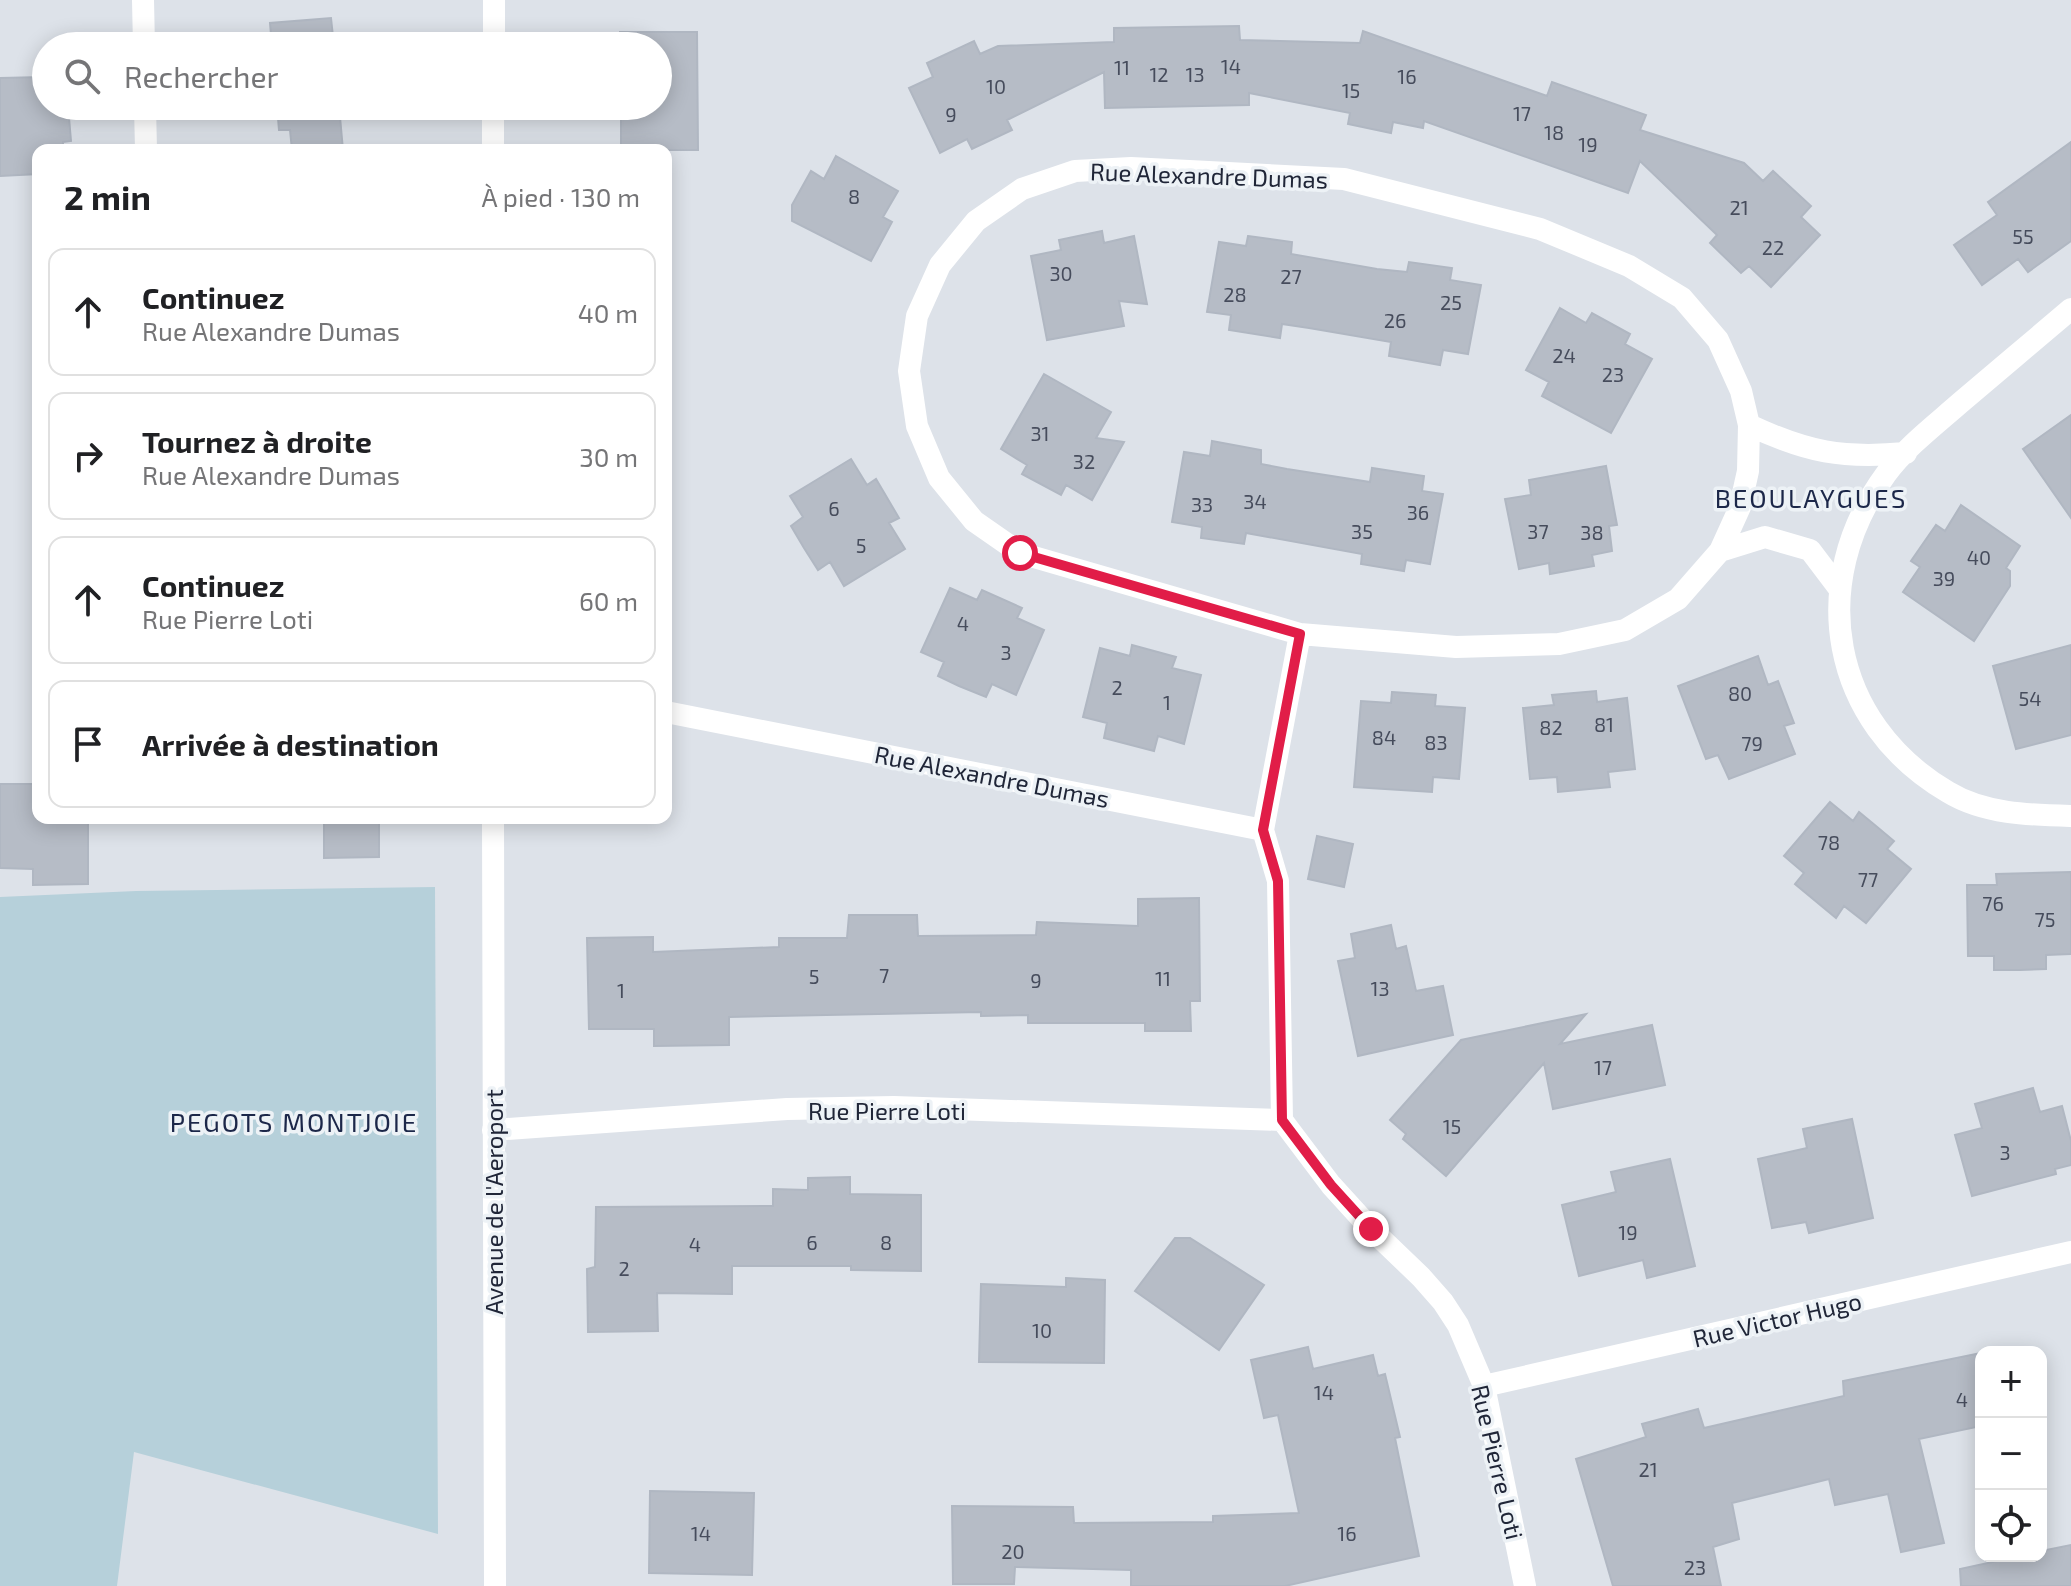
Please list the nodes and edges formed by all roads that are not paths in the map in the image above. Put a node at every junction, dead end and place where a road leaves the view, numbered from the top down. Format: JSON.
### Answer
{"nodes":[{"id":1,"x":143,"y":0,"type":"edge"},
{"id":2,"x":494,"y":0,"type":"edge"},
{"id":3,"x":144,"y":32,"type":"edge"},
{"id":4,"x":494,"y":32,"type":"edge"},
{"id":5,"x":145,"y":120,"type":"edge"},
{"id":6,"x":493,"y":120,"type":"edge"},
{"id":7,"x":146,"y":144,"type":"edge"},
{"id":8,"x":493,"y":144,"type":"edge"},
{"id":9,"x":2071,"y":309,"type":"edge"},
{"id":10,"x":1749,"y":425,"type":"junction"},
{"id":11,"x":1906,"y":453,"type":"junction"},
{"id":12,"x":1720,"y":551,"type":"junction"},
{"id":13,"x":1838,"y":587,"type":"junction"},
{"id":14,"x":1300,"y":634,"type":"junction"},
{"id":15,"x":672,"y":713,"type":"edge"},
{"id":16,"x":2071,"y":816,"type":"edge"},
{"id":17,"x":493,"y":824,"type":"edge"},
{"id":18,"x":1263,"y":830,"type":"junction"},
{"id":19,"x":1282,"y":1120,"type":"junction"},
{"id":20,"x":493,"y":1130,"type":"junction"},
{"id":21,"x":2071,"y":1252,"type":"edge"},
{"id":22,"x":1484,"y":1386,"type":"junction"},
{"id":23,"x":495,"y":1586,"type":"edge"},
{"id":24,"x":1525,"y":1586,"type":"edge"}],
"edges":[{"from":1,"to":3,"type":"street"},
{"from":2,"to":4,"type":"street"},
{"from":5,"to":7,"type":"street"},
{"from":6,"to":8,"type":"street"},
{"from":9,"to":11,"type":"street"},
{"from":10,"to":11,"type":"street"},
{"from":10,"to":12,"type":"street","name":"Rue Alexandre Dumas"},
{"from":10,"to":14,"type":"street","name":"Rue Alexandre Dumas"},
{"from":11,"to":13,"type":"street"},
{"from":12,"to":13,"type":"street"},
{"from":12,"to":14,"type":"street","name":"Rue Alexandre Dumas"},
{"from":13,"to":16,"type":"street"},
{"from":14,"to":18,"type":"street"},
{"from":15,"to":18,"type":"street","name":"Rue Alexandre Dumas"},
{"from":17,"to":20,"type":"street","name":"Avenue de l'Aeroport"},
{"from":18,"to":19,"type":"street"},
{"from":19,"to":20,"type":"street","name":"Rue Pierre Loti"},
{"from":19,"to":22,"type":"street","name":"Rue Pierre Loti"},
{"from":20,"to":23,"type":"street","name":"Avenue de l'Aeroport"},
{"from":21,"to":22,"type":"street","name":"Rue Victor Hugo"},
{"from":22,"to":24,"type":"street","name":"Rue Pierre Loti"}]}
